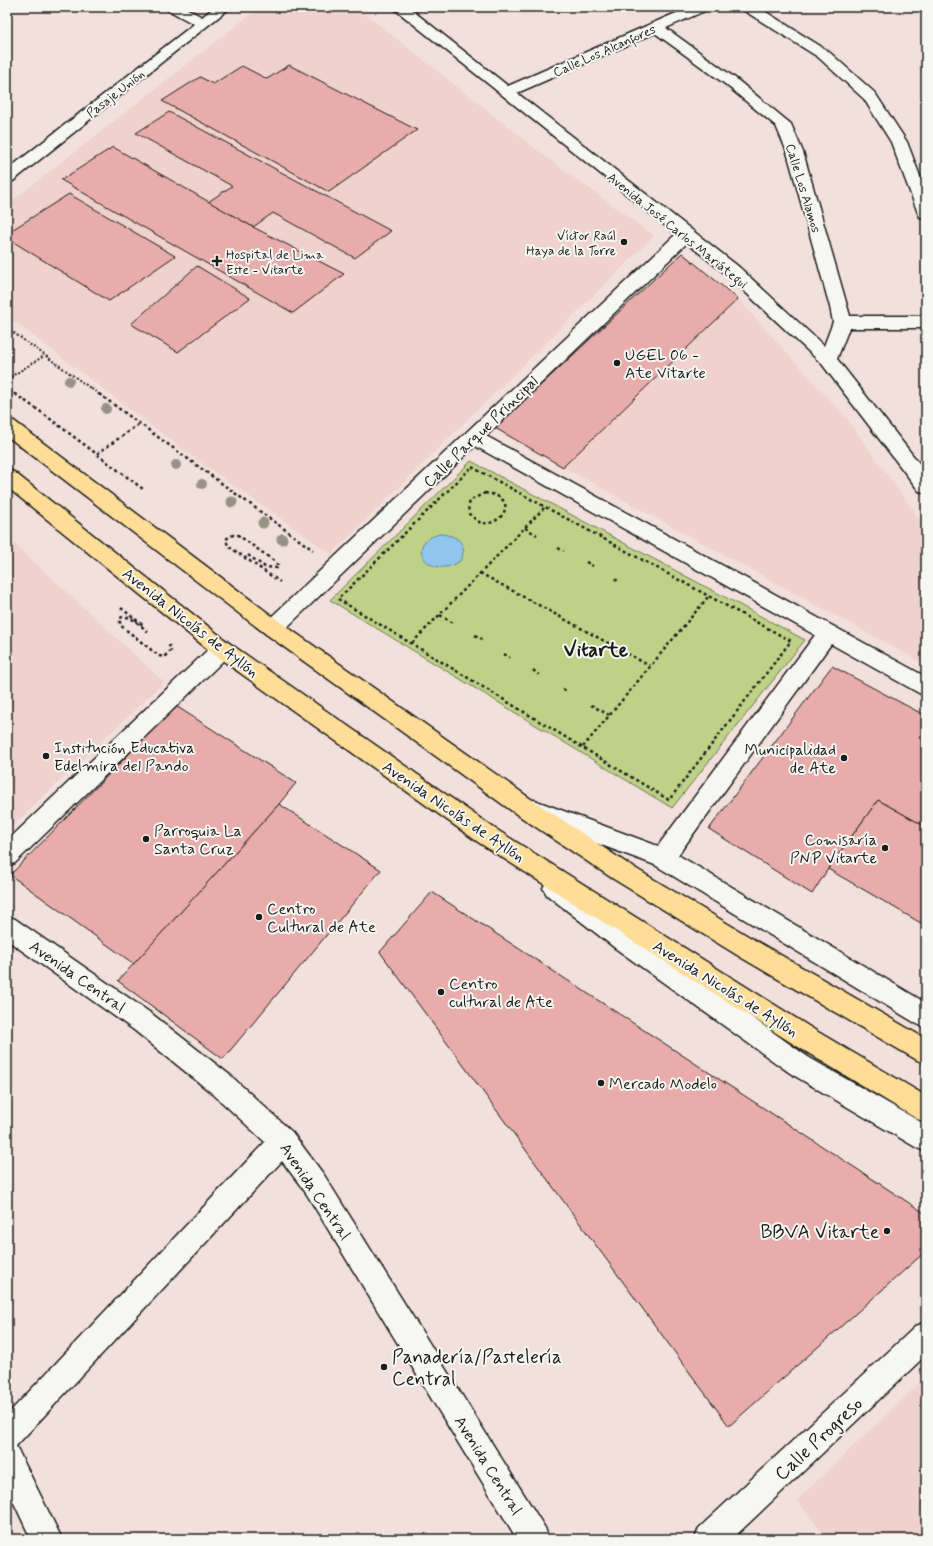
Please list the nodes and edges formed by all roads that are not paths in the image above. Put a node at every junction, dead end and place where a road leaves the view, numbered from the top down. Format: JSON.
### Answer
{"nodes":[{"id":1,"x":173,"y":7,"type":"edge"},
{"id":2,"x":224,"y":7,"type":"edge"},
{"id":3,"x":400,"y":7,"type":"edge"},
{"id":4,"x":702,"y":7,"type":"edge"},
{"id":5,"x":748,"y":7,"type":"edge"},
{"id":6,"x":203,"y":23,"type":"junction"},
{"id":7,"x":656,"y":27,"type":"junction"},
{"id":8,"x":506,"y":92,"type":"junction"},
{"id":9,"x":7,"y":178,"type":"edge"},
{"id":10,"x":926,"y":213,"type":"edge"},
{"id":11,"x":686,"y":234,"type":"junction"},
{"id":12,"x":842,"y":322,"type":"junction"},
{"id":13,"x":926,"y":322,"type":"edge"},
{"id":14,"x":828,"y":360,"type":"junction"},
{"id":15,"x":7,"y":426,"type":"edge"},
{"id":16,"x":474,"y":437,"type":"junction"},
{"id":17,"x":7,"y":477,"type":"edge"},
{"id":18,"x":926,"y":486,"type":"edge"},
{"id":19,"x":273,"y":628,"type":"junction"},
{"id":20,"x":828,"y":633,"type":"junction"},
{"id":21,"x":222,"y":649,"type":"junction"},
{"id":22,"x":926,"y":687,"type":"edge"},
{"id":23,"x":520,"y":804,"type":"junction"},
{"id":24,"x":486,"y":835,"type":"junction"},
{"id":25,"x":7,"y":856,"type":"edge"},
{"id":26,"x":663,"y":858,"type":"junction"},
{"id":27,"x":7,"y":927,"type":"edge"},
{"id":28,"x":926,"y":1016,"type":"edge"},
{"id":29,"x":926,"y":1052,"type":"edge"},
{"id":30,"x":926,"y":1110,"type":"edge"},
{"id":31,"x":926,"y":1139,"type":"edge"},
{"id":32,"x":283,"y":1141,"type":"junction"},
{"id":33,"x":926,"y":1336,"type":"edge"},
{"id":34,"x":7,"y":1436,"type":"edge"},
{"id":35,"x":7,"y":1457,"type":"edge"},
{"id":36,"x":46,"y":1539,"type":"edge"},
{"id":37,"x":534,"y":1539,"type":"edge"},
{"id":38,"x":710,"y":1539,"type":"edge"}],
"edges":[{"from":1,"to":6,"type":"street"},
{"from":2,"to":6,"type":"street","name":"Pasaje Unión"},
{"from":3,"to":8,"type":"street","name":"Avenida José Carlos Mariátegui"},
{"from":4,"to":7,"type":"street","name":"Calle Los Alcanfores"},
{"from":5,"to":10,"type":"street"},
{"from":6,"to":9,"type":"street","name":"Pasaje Unión"},
{"from":7,"to":8,"type":"street","name":"Calle Los Alcanfores"},
{"from":7,"to":12,"type":"street","name":"Calle Los Alamos"},
{"from":8,"to":11,"type":"street","name":"Avenida José Carlos Mariátegui"},
{"from":11,"to":14,"type":"street","name":"Avenida José Carlos Mariátegui"},
{"from":11,"to":16,"type":"street","name":"Calle Parque Principal"},
{"from":12,"to":13,"type":"street"},
{"from":12,"to":14,"type":"street","name":"Calle Los Alamos"},
{"from":14,"to":18,"type":"street","name":"Avenida José Carlos Mariátegui"},
{"from":15,"to":19,"type":"main road"},
{"from":16,"to":19,"type":"street","name":"Calle Parque Principal"},
{"from":16,"to":20,"type":"street"},
{"from":17,"to":21,"type":"main road","name":"Avenida Nicolás de Ayllón"},
{"from":19,"to":23,"type":"main road"},
{"from":20,"to":22,"type":"street"},
{"from":20,"to":26,"type":"street"},
{"from":21,"to":24,"type":"main road","name":"Avenida Nicolás de Ayllón"},
{"from":21,"to":25,"type":"street"},
{"from":23,"to":26,"type":"street"},
{"from":23,"to":29,"type":"main road"},
{"from":24,"to":30,"type":"main road","name":"Avenida Nicolás de Ayllón"},
{"from":24,"to":31,"type":"street"},
{"from":26,"to":28,"type":"street"},
{"from":27,"to":32,"type":"street","name":"Avenida Central"},
{"from":32,"to":34,"type":"street"},
{"from":32,"to":37,"type":"street","name":"Avenida Central"},
{"from":33,"to":38,"type":"street","name":"Calle Progreso"},
{"from":35,"to":36,"type":"street"}]}
